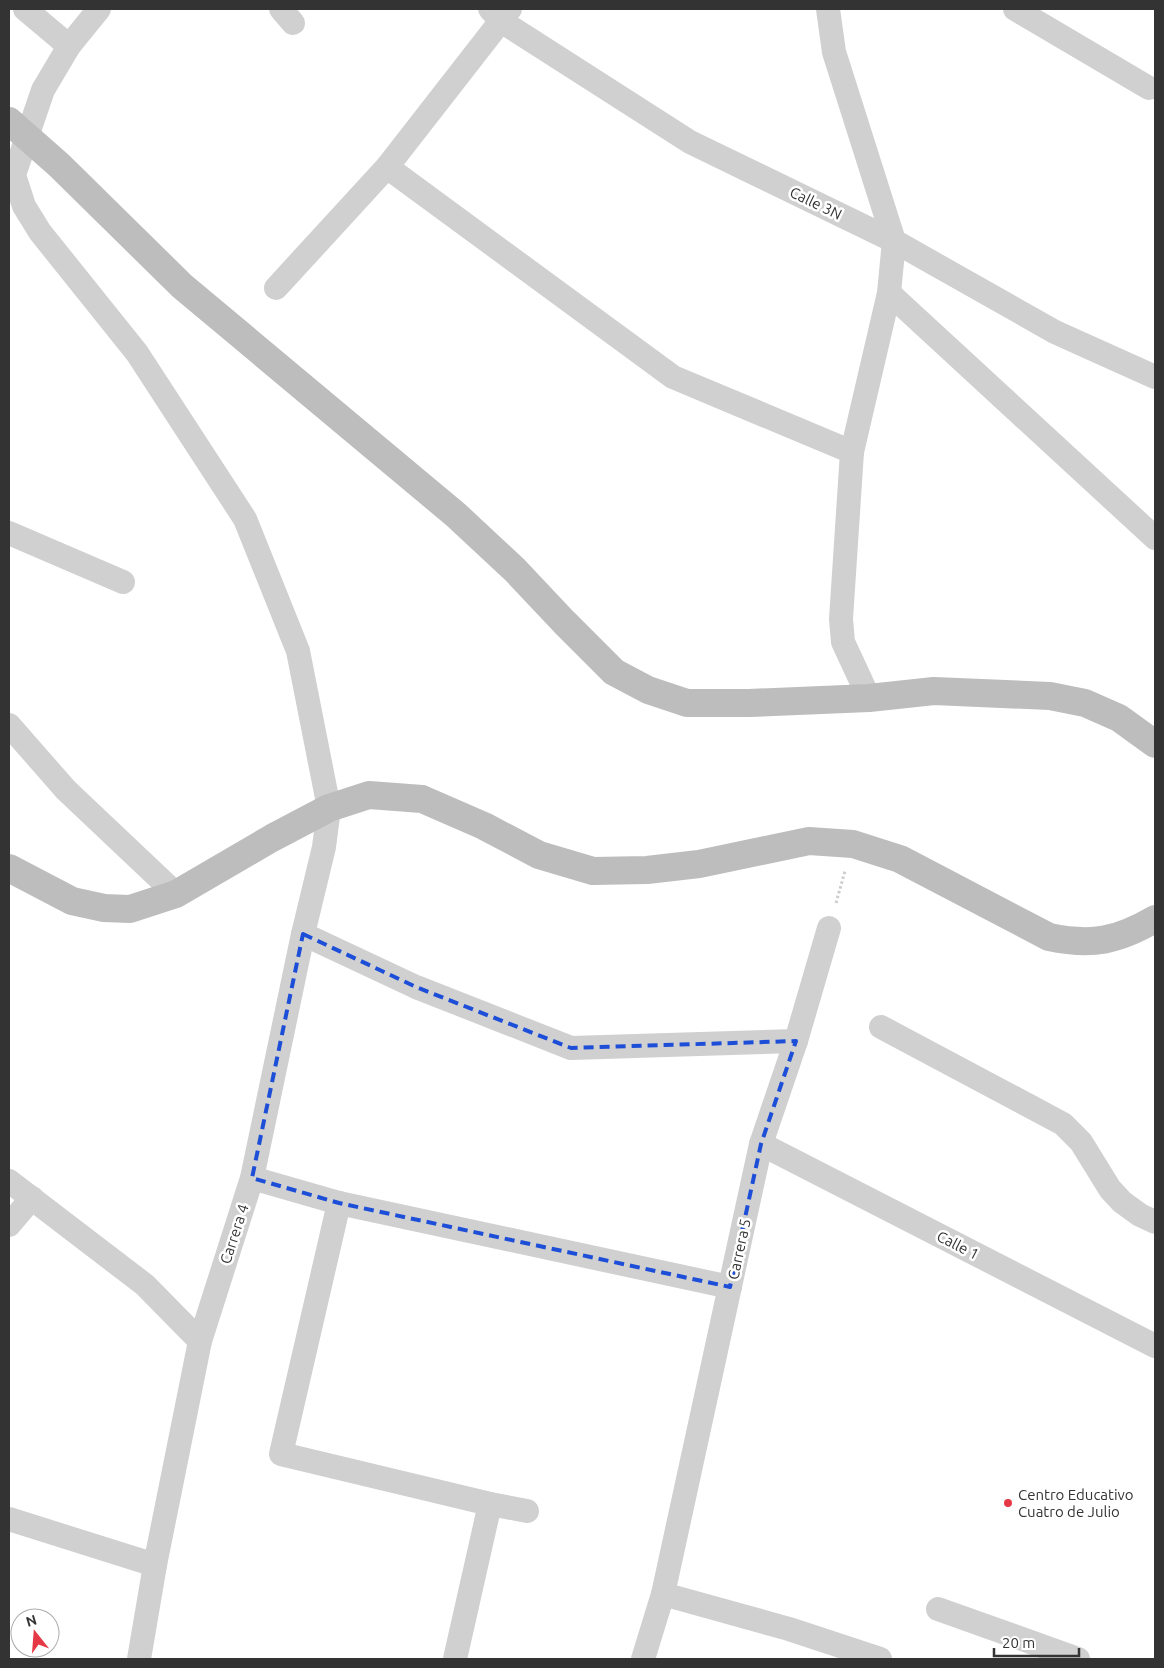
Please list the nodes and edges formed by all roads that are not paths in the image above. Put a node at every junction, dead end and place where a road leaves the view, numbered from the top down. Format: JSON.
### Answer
{"nodes":[{"id":1,"x":25,"y":9,"type":"edge"},
{"id":2,"x":99,"y":9,"type":"edge"},
{"id":3,"x":828,"y":9,"type":"edge"},
{"id":4,"x":1014,"y":9,"type":"edge"},
{"id":5,"x":500,"y":13,"type":"edge"},
{"id":6,"x":69,"y":46,"type":"junction"},
{"id":7,"x":1149,"y":88,"type":"dead end"},
{"id":8,"x":18,"y":129,"type":"edge"},
{"id":9,"x":387,"y":167,"type":"junction"},
{"id":10,"x":894,"y":241,"type":"junction"},
{"id":11,"x":276,"y":288,"type":"dead end"},
{"id":12,"x":889,"y":293,"type":"junction"},
{"id":13,"x":1155,"y":376,"type":"edge"},
{"id":14,"x":852,"y":452,"type":"junction"},
{"id":15,"x":9,"y":533,"type":"edge"},
{"id":16,"x":1155,"y":538,"type":"edge"},
{"id":17,"x":123,"y":582,"type":"dead end"},
{"id":18,"x":869,"y":698,"type":"junction"},
{"id":19,"x":9,"y":725,"type":"edge"},
{"id":20,"x":1155,"y":744,"type":"edge"},
{"id":21,"x":329,"y":808,"type":"junction"},
{"id":22,"x":9,"y":868,"type":"edge"},
{"id":23,"x":176,"y":894,"type":"junction"},
{"id":24,"x":1155,"y":919,"type":"edge"},
{"id":25,"x":829,"y":928,"type":"road end"},
{"id":26,"x":303,"y":934,"type":"junction"},
{"id":27,"x":881,"y":1027,"type":"dead end"},
{"id":28,"x":796,"y":1040,"type":"junction"},
{"id":29,"x":761,"y":1144,"type":"junction"},
{"id":30,"x":252,"y":1178,"type":"junction"},
{"id":31,"x":9,"y":1180,"type":"edge"},
{"id":32,"x":32,"y":1198,"type":"junction"},
{"id":33,"x":339,"y":1203,"type":"junction"},
{"id":34,"x":1155,"y":1222,"type":"edge"},
{"id":35,"x":9,"y":1225,"type":"edge"},
{"id":36,"x":730,"y":1287,"type":"junction"},
{"id":37,"x":200,"y":1341,"type":"junction"},
{"id":38,"x":1155,"y":1346,"type":"edge"},
{"id":39,"x":490,"y":1504,"type":"junction"},
{"id":40,"x":527,"y":1510,"type":"dead end"},
{"id":41,"x":9,"y":1519,"type":"edge"},
{"id":42,"x":155,"y":1565,"type":"junction"},
{"id":43,"x":663,"y":1594,"type":"junction"},
{"id":44,"x":938,"y":1609,"type":"dead end"},
{"id":45,"x":139,"y":1659,"type":"edge"},
{"id":46,"x":456,"y":1659,"type":"edge"},
{"id":47,"x":643,"y":1659,"type":"edge"},
{"id":48,"x":880,"y":1659,"type":"edge"},
{"id":49,"x":1078,"y":1659,"type":"edge"}],
"edges":[{"from":1,"to":6,"type":"street"},
{"from":2,"to":6,"type":"street","name":"Carrera 4"},
{"from":3,"to":10,"type":"street"},
{"from":4,"to":7,"type":"street"},
{"from":5,"to":9,"type":"street"},
{"from":5,"to":10,"type":"street","name":"Calle 3N"},
{"from":6,"to":8,"type":"street","name":"Carrera 4"},
{"from":8,"to":18,"type":"main road"},
{"from":8,"to":21,"type":"street","name":"Carrera 4"},
{"from":9,"to":11,"type":"street"},
{"from":9,"to":14,"type":"street"},
{"from":10,"to":12,"type":"street"},
{"from":10,"to":13,"type":"street","name":"Calle 3N"},
{"from":12,"to":14,"type":"street"},
{"from":12,"to":16,"type":"street"},
{"from":14,"to":18,"type":"street"},
{"from":15,"to":17,"type":"street"},
{"from":18,"to":20,"type":"main road"},
{"from":19,"to":23,"type":"street"},
{"from":21,"to":23,"type":"main road"},
{"from":21,"to":24,"type":"main road"},
{"from":21,"to":26,"type":"street","name":"Carrera 4"},
{"from":22,"to":23,"type":"main road"},
{"from":25,"to":28,"type":"street","name":"Carrera 5"},
{"from":26,"to":28,"type":"street"},
{"from":26,"to":30,"type":"street","name":"Carrera 4"},
{"from":27,"to":34,"type":"street"},
{"from":28,"to":29,"type":"street","name":"Carrera 5"},
{"from":29,"to":36,"type":"street","name":"Carrera 5"},
{"from":29,"to":38,"type":"street","name":"Calle 1"},
{"from":30,"to":33,"type":"street"},
{"from":30,"to":37,"type":"street","name":"Carrera 4"},
{"from":31,"to":32,"type":"street"},
{"from":32,"to":35,"type":"street"},
{"from":32,"to":37,"type":"street"},
{"from":33,"to":36,"type":"street"},
{"from":33,"to":39,"type":"street"},
{"from":36,"to":43,"type":"street","name":"Carrera 5"},
{"from":37,"to":42,"type":"street","name":"Carrera 4"},
{"from":39,"to":40,"type":"street"},
{"from":39,"to":46,"type":"street"},
{"from":41,"to":42,"type":"street"},
{"from":42,"to":45,"type":"street","name":"Carrera 4"},
{"from":43,"to":47,"type":"street","name":"Carrera 5"},
{"from":43,"to":48,"type":"street"},
{"from":44,"to":49,"type":"street"}]}
